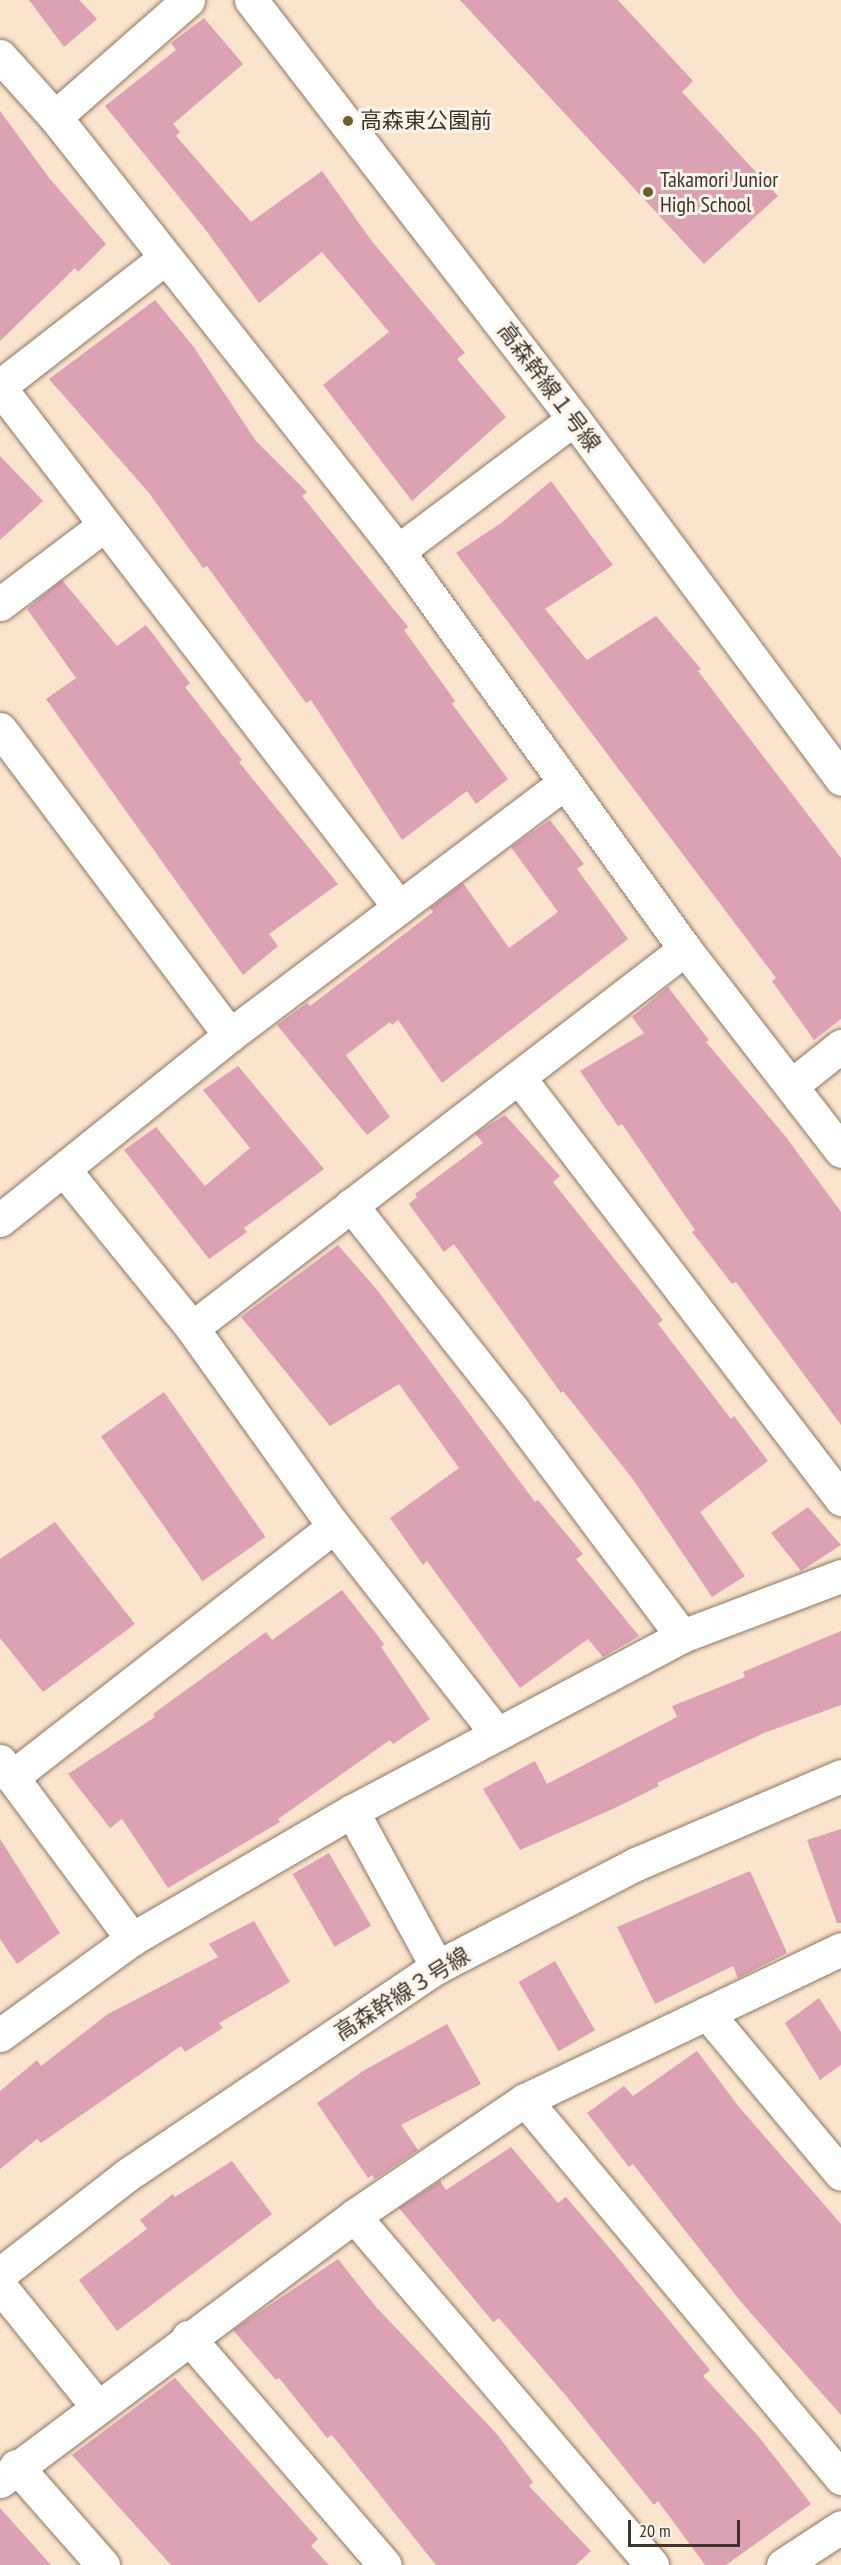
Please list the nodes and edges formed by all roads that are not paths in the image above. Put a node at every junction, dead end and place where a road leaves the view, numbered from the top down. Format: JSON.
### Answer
{"nodes":[{"id":1,"x":188,"y":0,"type":"edge"},
{"id":2,"x":251,"y":0,"type":"edge"},
{"id":3,"x":0,"y":56,"type":"edge"},
{"id":4,"x":55,"y":117,"type":"junction"},
{"id":5,"x":164,"y":259,"type":"junction"},
{"id":6,"x":0,"y":387,"type":"edge"},
{"id":7,"x":574,"y":419,"type":"junction"},
{"id":8,"x":104,"y":526,"type":"junction"},
{"id":9,"x":398,"y":551,"type":"junction"},
{"id":10,"x":0,"y":604,"type":"edge"},
{"id":11,"x":0,"y":729,"type":"edge"},
{"id":12,"x":841,"y":779,"type":"edge"},
{"id":13,"x":564,"y":783,"type":"junction"},
{"id":14,"x":399,"y":907,"type":"junction"},
{"id":15,"x":685,"y":949,"type":"junction"},
{"id":16,"x":230,"y":1035,"type":"junction"},
{"id":17,"x":841,"y":1046,"type":"edge"},
{"id":18,"x":520,"y":1079,"type":"junction"},
{"id":19,"x":792,"y":1085,"type":"junction"},
{"id":20,"x":841,"y":1151,"type":"edge"},
{"id":21,"x":65,"y":1171,"type":"junction"},
{"id":22,"x":351,"y":1204,"type":"junction"},
{"id":23,"x":0,"y":1220,"type":"edge"},
{"id":24,"x":192,"y":1329,"type":"junction"},
{"id":25,"x":841,"y":1499,"type":"edge"},
{"id":26,"x":334,"y":1526,"type":"junction"},
{"id":27,"x":841,"y":1576,"type":"edge"},
{"id":28,"x":682,"y":1636,"type":"junction"},
{"id":29,"x":497,"y":1734,"type":"junction"},
{"id":30,"x":6,"y":1769,"type":"edge"},
{"id":31,"x":841,"y":1776,"type":"edge"},
{"id":32,"x":352,"y":1811,"type":"junction"},
{"id":33,"x":132,"y":1939,"type":"junction"},
{"id":34,"x":841,"y":1949,"type":"edge"},
{"id":35,"x":437,"y":1967,"type":"junction"},
{"id":36,"x":707,"y":2013,"type":"junction"},
{"id":37,"x":0,"y":2035,"type":"edge"},
{"id":38,"x":525,"y":2100,"type":"junction"},
{"id":39,"x":841,"y":2174,"type":"edge"},
{"id":40,"x":354,"y":2216,"type":"junction"},
{"id":41,"x":0,"y":2274,"type":"edge"},
{"id":42,"x":0,"y":2286,"type":"edge"},
{"id":43,"x":188,"y":2337,"type":"junction"},
{"id":44,"x":96,"y":2406,"type":"junction"},
{"id":45,"x":8,"y":2473,"type":"edge"},
{"id":46,"x":841,"y":2478,"type":"edge"},
{"id":47,"x":841,"y":2527,"type":"edge"},
{"id":48,"x":103,"y":2565,"type":"edge"},
{"id":49,"x":385,"y":2565,"type":"edge"},
{"id":50,"x":652,"y":2565,"type":"edge"},
{"id":51,"x":783,"y":2565,"type":"edge"}],
"edges":[{"from":1,"to":4,"type":"street"},
{"from":2,"to":7,"type":"street","name":"高森幹線１号線"},
{"from":3,"to":4,"type":"street"},
{"from":4,"to":5,"type":"street"},
{"from":5,"to":6,"type":"street"},
{"from":5,"to":9,"type":"street"},
{"from":6,"to":8,"type":"street"},
{"from":7,"to":9,"type":"street"},
{"from":7,"to":12,"type":"street","name":"高森幹線１号線"},
{"from":8,"to":10,"type":"street"},
{"from":8,"to":14,"type":"street"},
{"from":9,"to":13,"type":"street"},
{"from":11,"to":16,"type":"street"},
{"from":13,"to":14,"type":"street"},
{"from":13,"to":15,"type":"street"},
{"from":14,"to":16,"type":"street"},
{"from":15,"to":18,"type":"street"},
{"from":15,"to":19,"type":"street"},
{"from":16,"to":21,"type":"street"},
{"from":17,"to":19,"type":"street"},
{"from":18,"to":22,"type":"street"},
{"from":18,"to":25,"type":"street"},
{"from":19,"to":20,"type":"street"},
{"from":21,"to":23,"type":"street"},
{"from":21,"to":24,"type":"street"},
{"from":22,"to":24,"type":"street"},
{"from":22,"to":28,"type":"street"},
{"from":24,"to":26,"type":"street"},
{"from":26,"to":29,"type":"street"},
{"from":26,"to":30,"type":"street"},
{"from":27,"to":28,"type":"street"},
{"from":28,"to":29,"type":"street"},
{"from":29,"to":32,"type":"street"},
{"from":30,"to":33,"type":"street"},
{"from":31,"to":35,"type":"street","name":"高森幹線３号線"},
{"from":32,"to":33,"type":"street"},
{"from":32,"to":35,"type":"street"},
{"from":33,"to":37,"type":"street"},
{"from":34,"to":36,"type":"street"},
{"from":35,"to":41,"type":"street","name":"高森幹線３号線"},
{"from":36,"to":38,"type":"street"},
{"from":36,"to":39,"type":"street"},
{"from":38,"to":40,"type":"street"},
{"from":38,"to":46,"type":"street"},
{"from":40,"to":43,"type":"street"},
{"from":40,"to":50,"type":"street"},
{"from":42,"to":44,"type":"street"},
{"from":43,"to":44,"type":"street"},
{"from":43,"to":49,"type":"street"},
{"from":44,"to":45,"type":"street"},
{"from":45,"to":48,"type":"street"},
{"from":47,"to":51,"type":"street"}]}
